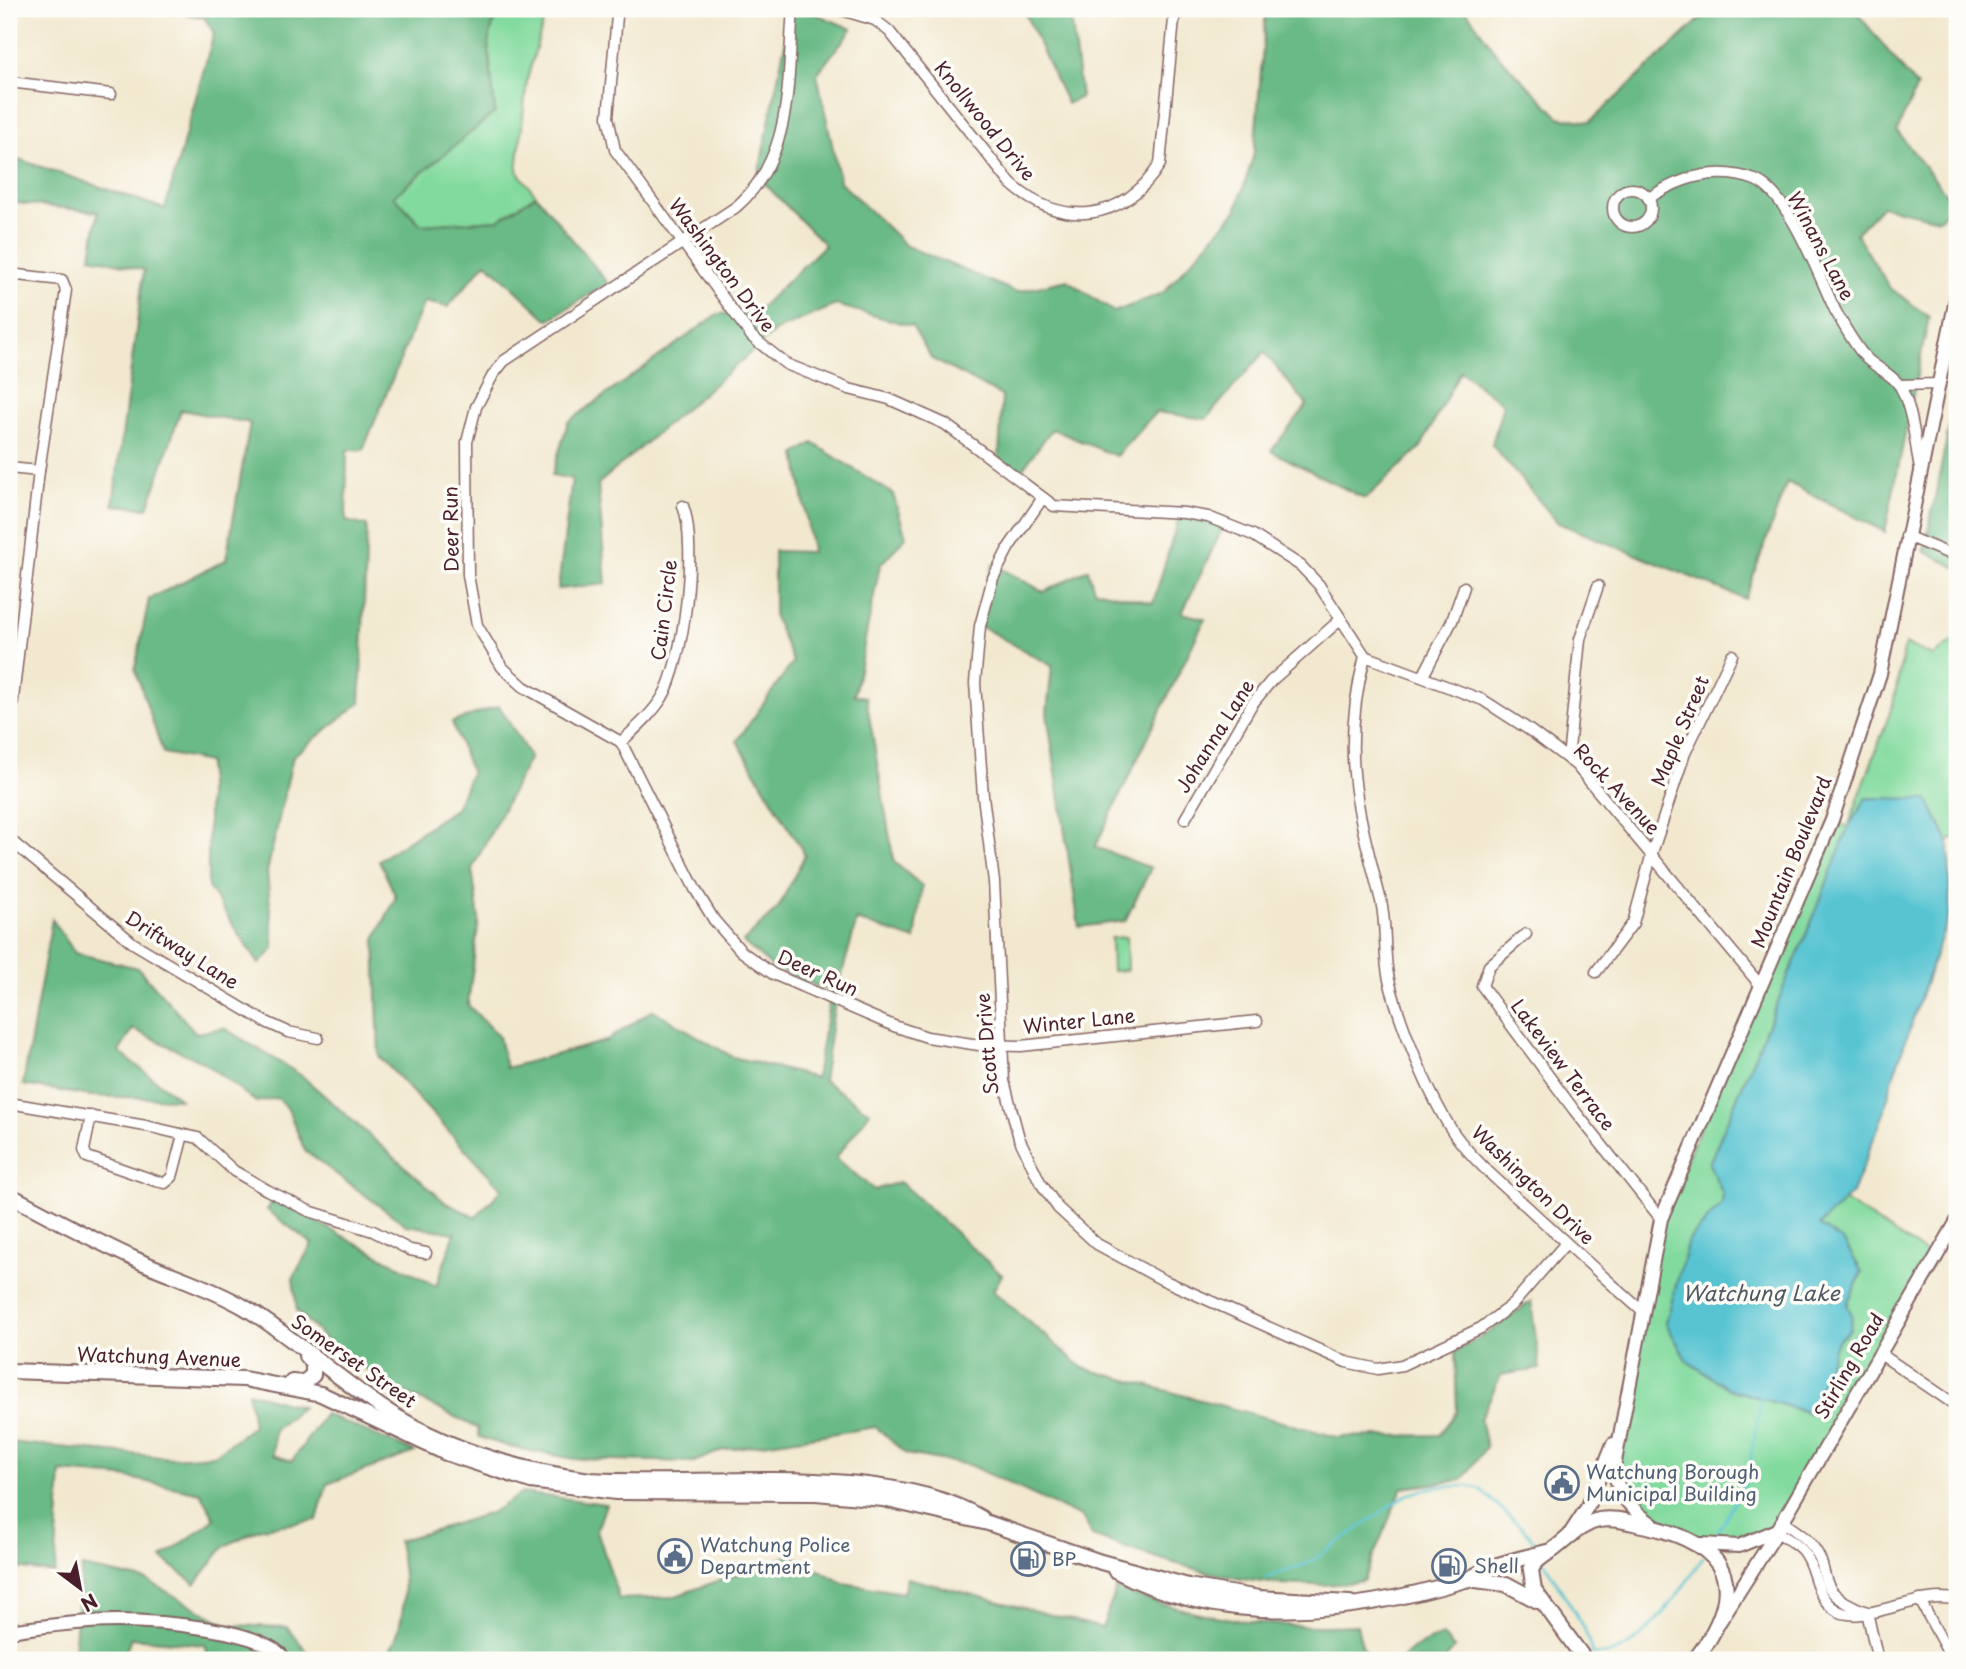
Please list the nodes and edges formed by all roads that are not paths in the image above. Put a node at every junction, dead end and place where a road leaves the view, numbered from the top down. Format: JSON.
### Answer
{"nodes":[{"id":1,"x":793,"y":9,"type":"edge"},
{"id":2,"x":838,"y":9,"type":"edge"},
{"id":3,"x":1175,"y":9,"type":"edge"},
{"id":4,"x":617,"y":16,"type":"dead end"},
{"id":5,"x":9,"y":82,"type":"edge"},
{"id":6,"x":111,"y":94,"type":"dead end"},
{"id":7,"x":1649,"y":198,"type":"junction"},
{"id":8,"x":683,"y":243,"type":"junction"},
{"id":9,"x":9,"y":274,"type":"edge"},
{"id":10,"x":1957,"y":294,"type":"edge"},
{"id":11,"x":1939,"y":384,"type":"junction"},
{"id":12,"x":1899,"y":385,"type":"junction"},
{"id":13,"x":9,"y":468,"type":"edge"},
{"id":14,"x":1920,"y":470,"type":"junction"},
{"id":15,"x":40,"y":471,"type":"junction"},
{"id":16,"x":1042,"y":499,"type":"junction"},
{"id":17,"x":683,"y":506,"type":"dead end"},
{"id":18,"x":1906,"y":536,"type":"junction"},
{"id":19,"x":1957,"y":557,"type":"edge"},
{"id":20,"x":1598,"y":586,"type":"dead end"},
{"id":21,"x":1464,"y":587,"type":"dead end"},
{"id":22,"x":1341,"y":618,"type":"junction"},
{"id":23,"x":1732,"y":655,"type":"dead end"},
{"id":24,"x":1365,"y":656,"type":"junction"},
{"id":25,"x":1423,"y":676,"type":"junction"},
{"id":26,"x":9,"y":734,"type":"edge"},
{"id":27,"x":621,"y":741,"type":"junction"},
{"id":28,"x":1568,"y":759,"type":"junction"},
{"id":29,"x":1185,"y":819,"type":"dead end"},
{"id":30,"x":9,"y":839,"type":"edge"},
{"id":31,"x":1652,"y":853,"type":"junction"},
{"id":32,"x":1526,"y":934,"type":"dead end"},
{"id":33,"x":1596,"y":972,"type":"dead end"},
{"id":34,"x":1761,"y":986,"type":"junction"},
{"id":35,"x":866,"y":1014,"type":"joint"},
{"id":36,"x":1257,"y":1021,"type":"dead end"},
{"id":37,"x":318,"y":1038,"type":"dead end"},
{"id":38,"x":1002,"y":1046,"type":"junction"},
{"id":39,"x":9,"y":1103,"type":"edge"},
{"id":40,"x":91,"y":1116,"type":"junction"},
{"id":41,"x":183,"y":1135,"type":"junction"},
{"id":42,"x":9,"y":1195,"type":"edge"},
{"id":43,"x":1661,"y":1219,"type":"junction"},
{"id":44,"x":1957,"y":1222,"type":"edge"},
{"id":45,"x":1566,"y":1243,"type":"junction"},
{"id":46,"x":426,"y":1253,"type":"dead end"},
{"id":47,"x":1642,"y":1311,"type":"junction"},
{"id":48,"x":285,"y":1336,"type":"junction"},
{"id":49,"x":1879,"y":1353,"type":"junction"},
{"id":50,"x":9,"y":1371,"type":"edge"},
{"id":51,"x":244,"y":1379,"type":"junction"},
{"id":52,"x":308,"y":1390,"type":"joint"},
{"id":53,"x":1957,"y":1406,"type":"edge"},
{"id":54,"x":1618,"y":1431,"type":"junction"},
{"id":55,"x":988,"y":1523,"type":"junction"},
{"id":56,"x":1778,"y":1526,"type":"junction"},
{"id":57,"x":1658,"y":1528,"type":"junction"},
{"id":58,"x":1569,"y":1535,"type":"junction"},
{"id":59,"x":1748,"y":1544,"type":"junction"},
{"id":60,"x":1711,"y":1548,"type":"junction"},
{"id":61,"x":1533,"y":1559,"type":"junction"},
{"id":62,"x":1760,"y":1559,"type":"junction"},
{"id":63,"x":1468,"y":1579,"type":"junction"},
{"id":64,"x":1920,"y":1600,"type":"junction"},
{"id":65,"x":1957,"y":1600,"type":"edge"},
{"id":66,"x":1542,"y":1604,"type":"junction"},
{"id":67,"x":1867,"y":1612,"type":"junction"},
{"id":68,"x":1719,"y":1623,"type":"junction"},
{"id":69,"x":9,"y":1630,"type":"edge"},
{"id":70,"x":1578,"y":1654,"type":"edge"},
{"id":71,"x":285,"y":1660,"type":"edge"},
{"id":72,"x":1695,"y":1660,"type":"edge"},
{"id":73,"x":1878,"y":1660,"type":"edge"},
{"id":74,"x":1952,"y":1660,"type":"edge"}],
"edges":[{"from":1,"to":8,"type":"street","name":"Deer Run"},
{"from":2,"to":3,"type":"street","name":"Knollwood Drive"},
{"from":4,"to":8,"type":"street","name":"Washington Drive"},
{"from":5,"to":6,"type":"street"},
{"from":7,"to":7,"type":"street"},
{"from":7,"to":12,"type":"street","name":"Winans Lane"},
{"from":8,"to":16,"type":"street","name":"Washington Drive"},
{"from":8,"to":27,"type":"street","name":"Deer Run"},
{"from":9,"to":15,"type":"street"},
{"from":10,"to":11,"type":"street","name":"Mountain Boulevard"},
{"from":11,"to":12,"type":"street"},
{"from":11,"to":14,"type":"street","name":"Mountain Boulevard"},
{"from":12,"to":14,"type":"street"},
{"from":13,"to":15,"type":"street"},
{"from":14,"to":18,"type":"street","name":"Mountain Boulevard"},
{"from":15,"to":26,"type":"street"},
{"from":16,"to":22,"type":"street","name":"Washington Drive"},
{"from":16,"to":38,"type":"street","name":"Scott Drive"},
{"from":17,"to":27,"type":"street","name":"Cain Circle"},
{"from":18,"to":19,"type":"street"},
{"from":18,"to":34,"type":"street","name":"Mountain Boulevard"},
{"from":20,"to":28,"type":"street"},
{"from":21,"to":25,"type":"street"},
{"from":22,"to":24,"type":"street","name":"Washington Drive"},
{"from":22,"to":29,"type":"street","name":"Johanna Lane"},
{"from":23,"to":31,"type":"street","name":"Maple Street"},
{"from":24,"to":25,"type":"street","name":"Rock Avenue"},
{"from":24,"to":45,"type":"street","name":"Washington Drive"},
{"from":25,"to":28,"type":"street","name":"Rock Avenue"},
{"from":27,"to":35,"type":"street","name":"Deer Run"},
{"from":28,"to":31,"type":"street","name":"Rock Avenue"},
{"from":30,"to":37,"type":"street","name":"Driftway Lane"},
{"from":31,"to":33,"type":"street","name":"Maple Street"},
{"from":31,"to":34,"type":"street","name":"Rock Avenue"},
{"from":32,"to":43,"type":"street","name":"Lakeview Terrace"},
{"from":34,"to":43,"type":"street","name":"Mountain Boulevard"},
{"from":35,"to":38,"type":"street","name":"Winter Lane"},
{"from":36,"to":38,"type":"street","name":"Winter Lane"},
{"from":38,"to":45,"type":"street","name":"Scott Drive"},
{"from":39,"to":40,"type":"street"},
{"from":40,"to":41,"type":"street"},
{"from":40,"to":41,"type":"street"},
{"from":41,"to":46,"type":"street"},
{"from":42,"to":48,"type":"main road","name":"Somerset Street"},
{"from":43,"to":47,"type":"street","name":"Mountain Boulevard"},
{"from":44,"to":49,"type":"street","name":"Stirling Road"},
{"from":45,"to":47,"type":"street","name":"Washington Drive"},
{"from":47,"to":54,"type":"street","name":"Mountain Boulevard"},
{"from":48,"to":51,"type":"main road"},
{"from":48,"to":55,"type":"main road","name":"Somerset Street"},
{"from":49,"to":53,"type":"street"},
{"from":49,"to":56,"type":"street","name":"Stirling Road"},
{"from":50,"to":51,"type":"main road","name":"Watchung Avenue"},
{"from":51,"to":52,"type":"main road","name":"Watchung Avenue"},
{"from":52,"to":55,"type":"main road","name":"Somerset Street"},
{"from":54,"to":57,"type":"street","name":"Mountain Boulevard"},
{"from":54,"to":58,"type":"street","name":"Mountain Boulevard"},
{"from":55,"to":63,"type":"main road","name":"Somerset Street"},
{"from":56,"to":59,"type":"street"},
{"from":56,"to":62,"type":"street","name":"Stirling Road"},
{"from":56,"to":67,"type":"street"},
{"from":57,"to":58,"type":"main road"},
{"from":57,"to":60,"type":"main road"},
{"from":58,"to":61,"type":"main road"},
{"from":59,"to":60,"type":"street"},
{"from":59,"to":62,"type":"street"},
{"from":60,"to":68,"type":"main road"},
{"from":61,"to":63,"type":"main road","name":"Somerset Street"},
{"from":61,"to":66,"type":"main road"},
{"from":62,"to":68,"type":"street","name":"Stirling Road"},
{"from":63,"to":66,"type":"main road","name":"Somerset Street"},
{"from":64,"to":65,"type":"street"},
{"from":64,"to":67,"type":"street"},
{"from":64,"to":74,"type":"street"},
{"from":66,"to":70,"type":"main road"},
{"from":67,"to":73,"type":"street"},
{"from":68,"to":72,"type":"main road"},
{"from":69,"to":71,"type":"street"}]}
